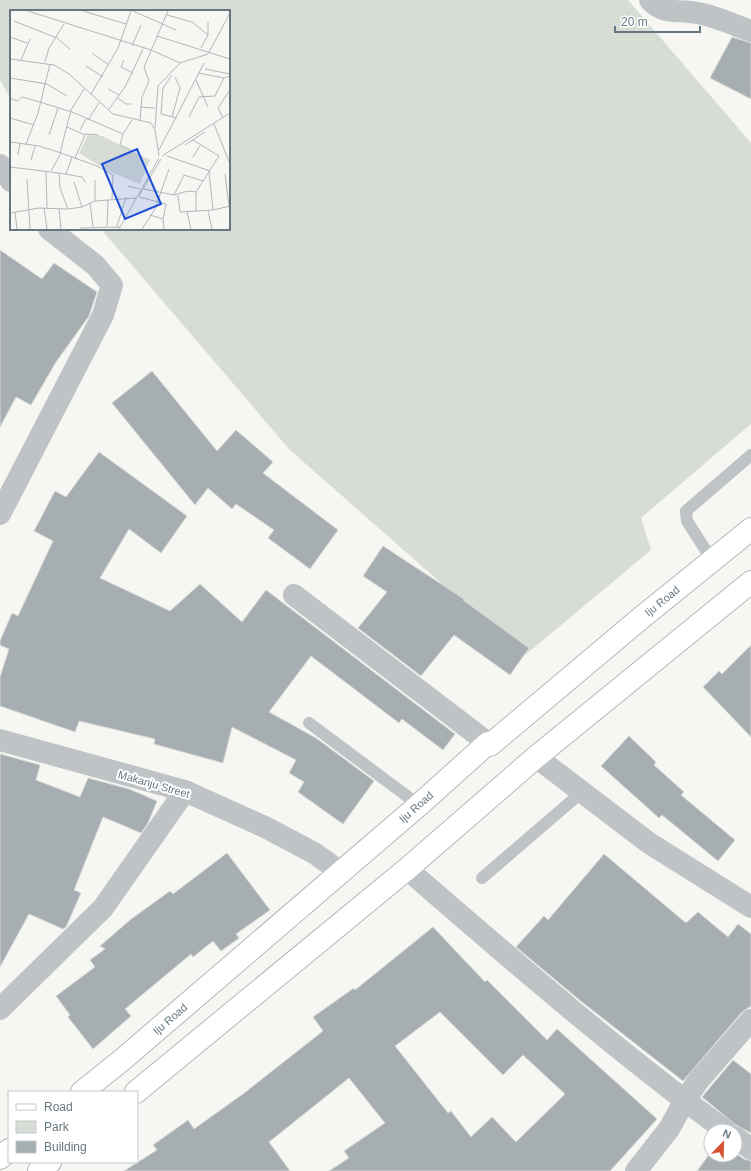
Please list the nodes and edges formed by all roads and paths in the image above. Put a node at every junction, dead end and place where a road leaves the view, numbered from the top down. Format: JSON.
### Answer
{"nodes":[{"id":1,"x":650,"y":0,"type":"edge"},
{"id":2,"x":751,"y":31,"type":"edge"},
{"id":3,"x":0,"y":165,"type":"edge"},
{"id":4,"x":10,"y":180,"type":"edge"},
{"id":5,"x":50,"y":230,"type":"edge"},
{"id":6,"x":751,"y":455,"type":"edge"},
{"id":7,"x":0,"y":514,"type":"edge"},
{"id":8,"x":751,"y":529,"type":"edge"},
{"id":9,"x":712,"y":560,"type":"junction"},
{"id":10,"x":751,"y":582,"type":"edge"},
{"id":11,"x":294,"y":596,"type":"dead end"},
{"id":12,"x":309,"y":723,"type":"dead end"},
{"id":13,"x":0,"y":740,"type":"edge"},
{"id":14,"x":488,"y":743,"type":"junction"},
{"id":15,"x":536,"y":757,"type":"junction"},
{"id":16,"x":185,"y":791,"type":"junction"},
{"id":17,"x":582,"y":792,"type":"junction"},
{"id":18,"x":419,"y":805,"type":"junction"},
{"id":19,"x":407,"y":869,"type":"junction"},
{"id":20,"x":341,"y":872,"type":"junction"},
{"id":21,"x":482,"y":878,"type":"dead end"},
{"id":22,"x":751,"y":907,"type":"edge"},
{"id":23,"x":0,"y":1009,"type":"edge"},
{"id":24,"x":751,"y":1020,"type":"edge"},
{"id":25,"x":83,"y":1091,"type":"edge"},
{"id":26,"x":137,"y":1091,"type":"edge"},
{"id":27,"x":685,"y":1100,"type":"junction"},
{"id":28,"x":715,"y":1123,"type":"edge"},
{"id":29,"x":8,"y":1151,"type":"edge"},
{"id":30,"x":0,"y":1158,"type":"edge"},
{"id":31,"x":49,"y":1163,"type":"edge"},
{"id":32,"x":39,"y":1171,"type":"edge"},
{"id":33,"x":636,"y":1171,"type":"edge"}],
"edges":[{"from":1,"to":2,"type":"street"},
{"from":3,"to":4,"type":"street"},
{"from":5,"to":7,"type":"street"},
{"from":6,"to":9,"type":"lane"},
{"from":8,"to":9,"type":"main road","name":"Iju Road"},
{"from":9,"to":14,"type":"main road","name":"Iju Road"},
{"from":10,"to":15,"type":"main road"},
{"from":11,"to":14,"type":"street"},
{"from":12,"to":18,"type":"lane"},
{"from":13,"to":16,"type":"street","name":"Makanju Street"},
{"from":14,"to":18,"type":"main road","name":"Iju Road"},
{"from":15,"to":17,"type":"street"},
{"from":15,"to":19,"type":"main road"},
{"from":16,"to":20,"type":"street","name":"Makanju Street"},
{"from":16,"to":23,"type":"street"},
{"from":17,"to":21,"type":"lane"},
{"from":17,"to":22,"type":"street"},
{"from":18,"to":20,"type":"main road","name":"Iju Road"},
{"from":19,"to":26,"type":"main road"},
{"from":19,"to":27,"type":"street"},
{"from":20,"to":25,"type":"main road","name":"Iju Road"},
{"from":24,"to":27,"type":"street"},
{"from":27,"to":28,"type":"street"},
{"from":27,"to":33,"type":"street"},
{"from":29,"to":30,"type":"main road"},
{"from":31,"to":32,"type":"main road"}]}
